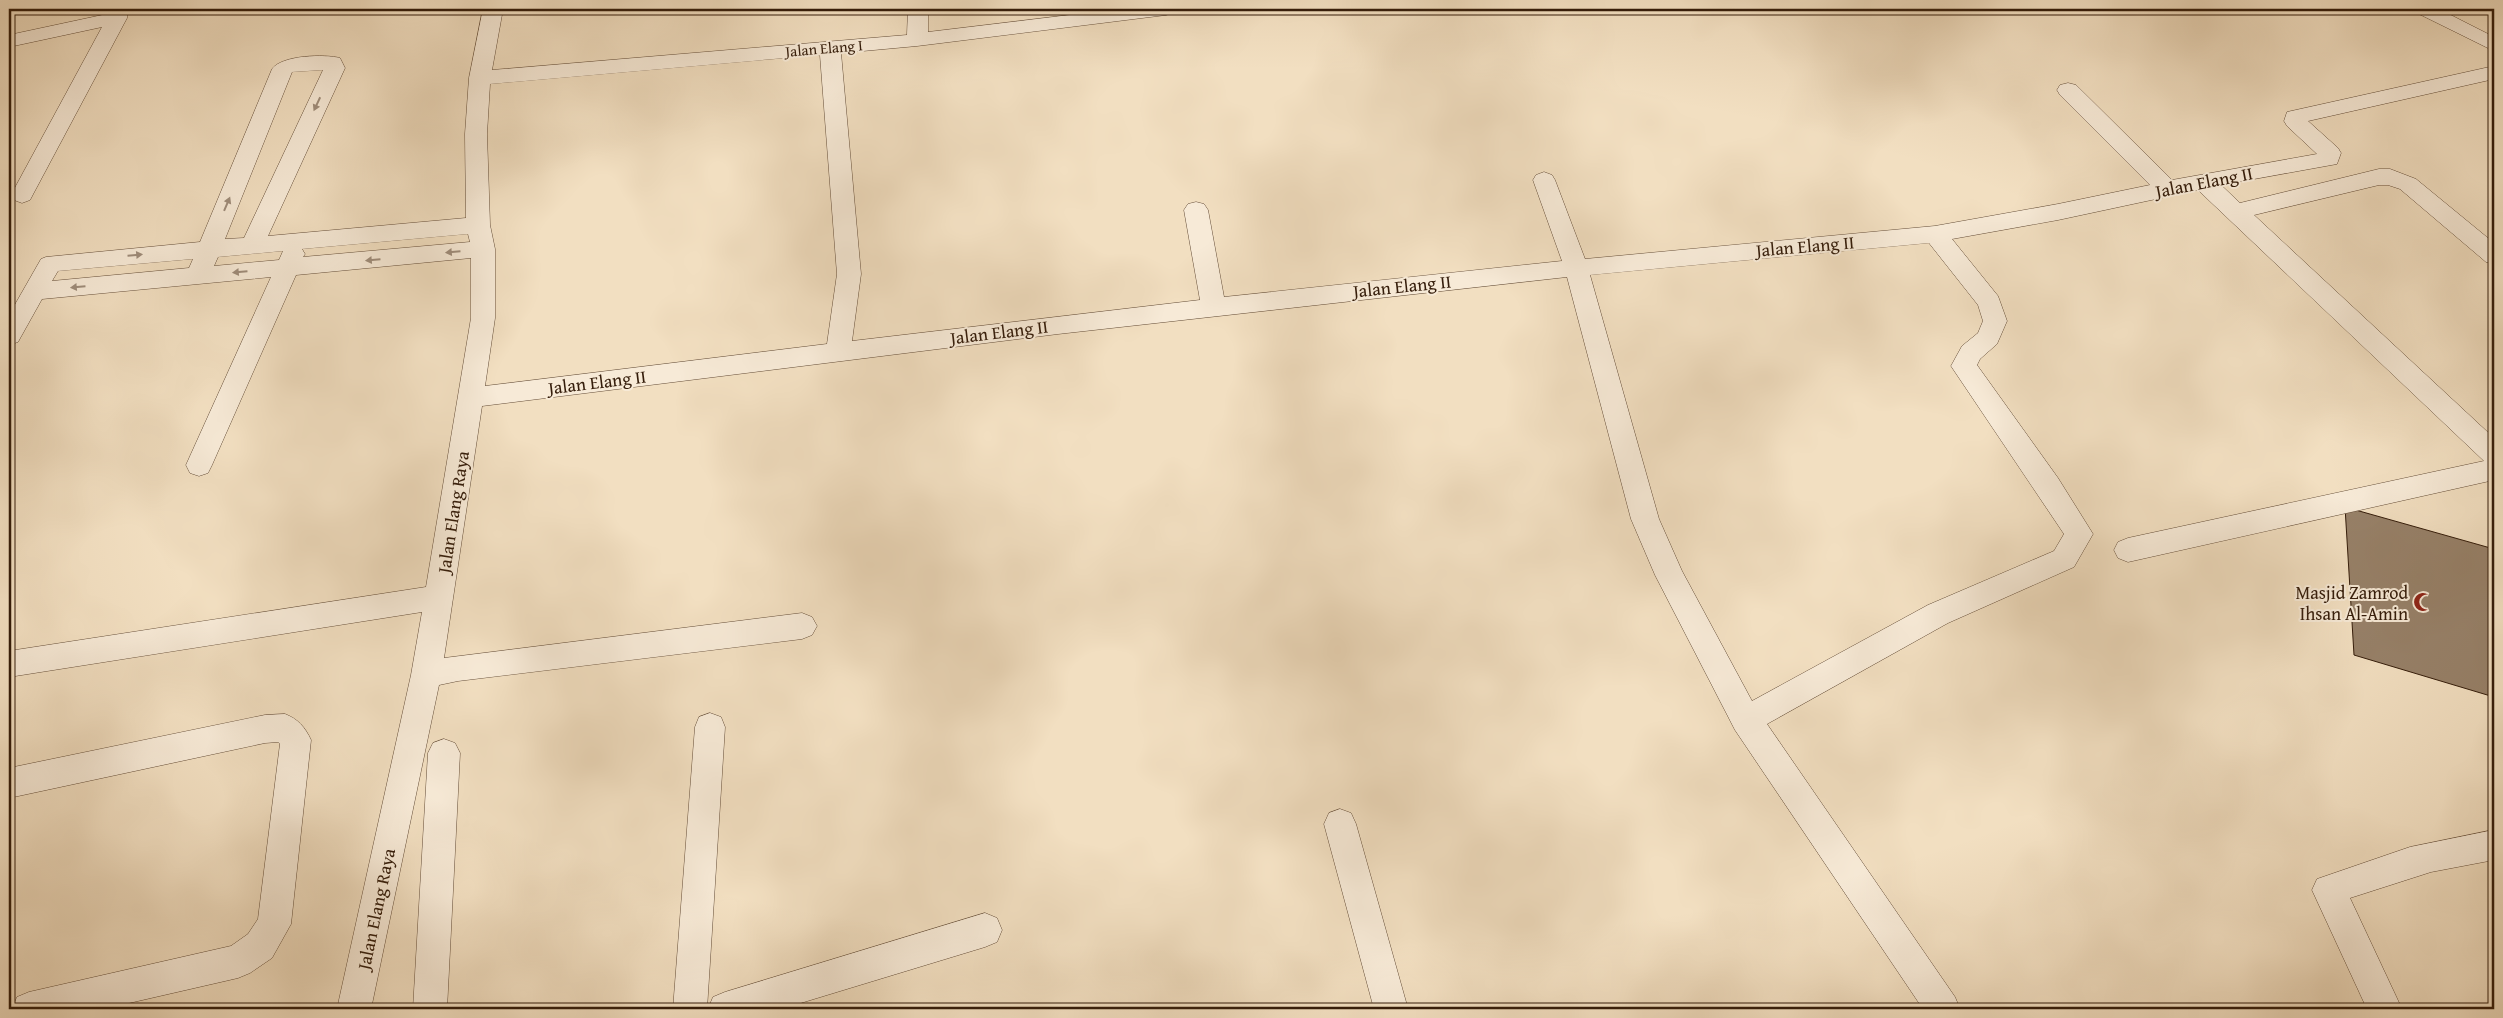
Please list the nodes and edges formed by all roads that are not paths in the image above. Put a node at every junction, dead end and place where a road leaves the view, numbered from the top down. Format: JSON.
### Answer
{"nodes":[{"id":1,"x":493,"y":9,"type":"edge"},
{"id":2,"x":918,"y":9,"type":"edge"},
{"id":3,"x":1166,"y":9,"type":"edge"},
{"id":4,"x":2424,"y":9,"type":"edge"},
{"id":5,"x":117,"y":14,"type":"edge"},
{"id":6,"x":917,"y":40,"type":"junction"},
{"id":7,"x":9,"y":41,"type":"edge"},
{"id":8,"x":2494,"y":46,"type":"edge"},
{"id":9,"x":830,"y":47,"type":"junction"},
{"id":10,"x":2484,"y":76,"type":"edge"},
{"id":11,"x":480,"y":78,"type":"junction"},
{"id":12,"x":2068,"y":90,"type":"dead end"},
{"id":13,"x":2494,"y":95,"type":"edge"},
{"id":14,"x":1544,"y":180,"type":"dead end"},
{"id":15,"x":2203,"y":181,"type":"junction"},
{"id":16,"x":2168,"y":189,"type":"junction"},
{"id":17,"x":22,"y":195,"type":"dead end"},
{"id":18,"x":1196,"y":210,"type":"dead end"},
{"id":19,"x":2235,"y":212,"type":"junction"},
{"id":20,"x":1935,"y":234,"type":"junction"},
{"id":21,"x":1708,"y":236,"type":"dead end"},
{"id":22,"x":481,"y":237,"type":"junction"},
{"id":23,"x":297,"y":243,"type":"junction"},
{"id":24,"x":252,"y":245,"type":"junction"},
{"id":25,"x":209,"y":249,"type":"junction"},
{"id":26,"x":2494,"y":256,"type":"edge"},
{"id":27,"x":1573,"y":259,"type":"junction"},
{"id":28,"x":288,"y":268,"type":"junction"},
{"id":29,"x":198,"y":276,"type":"junction"},
{"id":30,"x":35,"y":290,"type":"junction"},
{"id":31,"x":1214,"y":307,"type":"junction"},
{"id":32,"x":9,"y":336,"type":"edge"},
{"id":33,"x":838,"y":352,"type":"junction"},
{"id":34,"x":471,"y":398,"type":"junction"},
{"id":35,"x":2494,"y":454,"type":"edge"},
{"id":36,"x":199,"y":465,"type":"dead end"},
{"id":37,"x":2494,"y":469,"type":"edge"},
{"id":38,"x":2128,"y":550,"type":"dead end"},
{"id":39,"x":439,"y":597,"type":"junction"},
{"id":40,"x":802,"y":626,"type":"dead end"},
{"id":41,"x":9,"y":664,"type":"edge"},
{"id":42,"x":426,"y":675,"type":"junction"},
{"id":43,"x":1746,"y":720,"type":"junction"},
{"id":44,"x":710,"y":727,"type":"dead end"},
{"id":45,"x":444,"y":753,"type":"dead end"},
{"id":46,"x":9,"y":783,"type":"edge"},
{"id":47,"x":1340,"y":824,"type":"dead end"},
{"id":48,"x":2494,"y":845,"type":"edge"},
{"id":49,"x":985,"y":930,"type":"dead end"},
{"id":50,"x":29,"y":1009,"type":"edge"},
{"id":51,"x":354,"y":1009,"type":"edge"},
{"id":52,"x":430,"y":1009,"type":"edge"},
{"id":53,"x":690,"y":1009,"type":"edge"},
{"id":54,"x":725,"y":1009,"type":"edge"},
{"id":55,"x":1391,"y":1009,"type":"edge"},
{"id":56,"x":1942,"y":1009,"type":"edge"},
{"id":57,"x":2385,"y":1009,"type":"edge"}],
"edges":[{"from":1,"to":11,"type":"street","name":"Jalan Elang Raya"},
{"from":2,"to":6,"type":"street"},
{"from":3,"to":6,"type":"street","name":"Jalan Elang I"},
{"from":4,"to":8,"type":"street"},
{"from":5,"to":7,"type":"street"},
{"from":5,"to":17,"type":"street"},
{"from":6,"to":9,"type":"street","name":"Jalan Elang I"},
{"from":9,"to":11,"type":"street","name":"Jalan Elang I"},
{"from":9,"to":33,"type":"street"},
{"from":10,"to":13,"type":"street"},
{"from":10,"to":15,"type":"street","name":"Jalan Elang II"},
{"from":11,"to":22,"type":"street","name":"Jalan Elang Raya"},
{"from":12,"to":16,"type":"street"},
{"from":14,"to":27,"type":"street"},
{"from":15,"to":16,"type":"street","name":"Jalan Elang II"},
{"from":15,"to":19,"type":"street"},
{"from":16,"to":20,"type":"street","name":"Jalan Elang II"},
{"from":18,"to":31,"type":"street"},
{"from":19,"to":26,"type":"street"},
{"from":19,"to":35,"type":"street"},
{"from":20,"to":27,"type":"street","name":"Jalan Elang II"},
{"from":20,"to":43,"type":"street"},
{"from":21,"to":27,"type":"street"},
{"from":22,"to":23,"type":"street"},
{"from":22,"to":28,"type":"street","one_way":true},
{"from":22,"to":34,"type":"street","name":"Jalan Elang Raya"},
{"from":23,"to":24,"type":"street"},
{"from":23,"to":28,"type":"street"},
{"from":24,"to":25,"type":"street"},
{"from":25,"to":24,"type":"street","one_way":true},
{"from":25,"to":29,"type":"street"},
{"from":30,"to":25,"type":"street","one_way":true},
{"from":27,"to":31,"type":"street","name":"Jalan Elang II"},
{"from":27,"to":43,"type":"street"},
{"from":28,"to":29,"type":"street","one_way":true},
{"from":28,"to":36,"type":"street"},
{"from":29,"to":30,"type":"street","one_way":true},
{"from":30,"to":32,"type":"street"},
{"from":31,"to":33,"type":"street","name":"Jalan Elang II"},
{"from":33,"to":34,"type":"street","name":"Jalan Elang II"},
{"from":34,"to":39,"type":"street","name":"Jalan Elang Raya"},
{"from":37,"to":38,"type":"street"},
{"from":39,"to":41,"type":"street"},
{"from":39,"to":42,"type":"street","name":"Jalan Elang Raya"},
{"from":40,"to":42,"type":"street"},
{"from":42,"to":51,"type":"street","name":"Jalan Elang Raya"},
{"from":43,"to":56,"type":"street"},
{"from":44,"to":53,"type":"street"},
{"from":45,"to":52,"type":"street"},
{"from":46,"to":50,"type":"street"},
{"from":47,"to":55,"type":"street"},
{"from":48,"to":57,"type":"street"},
{"from":49,"to":54,"type":"street"}]}
